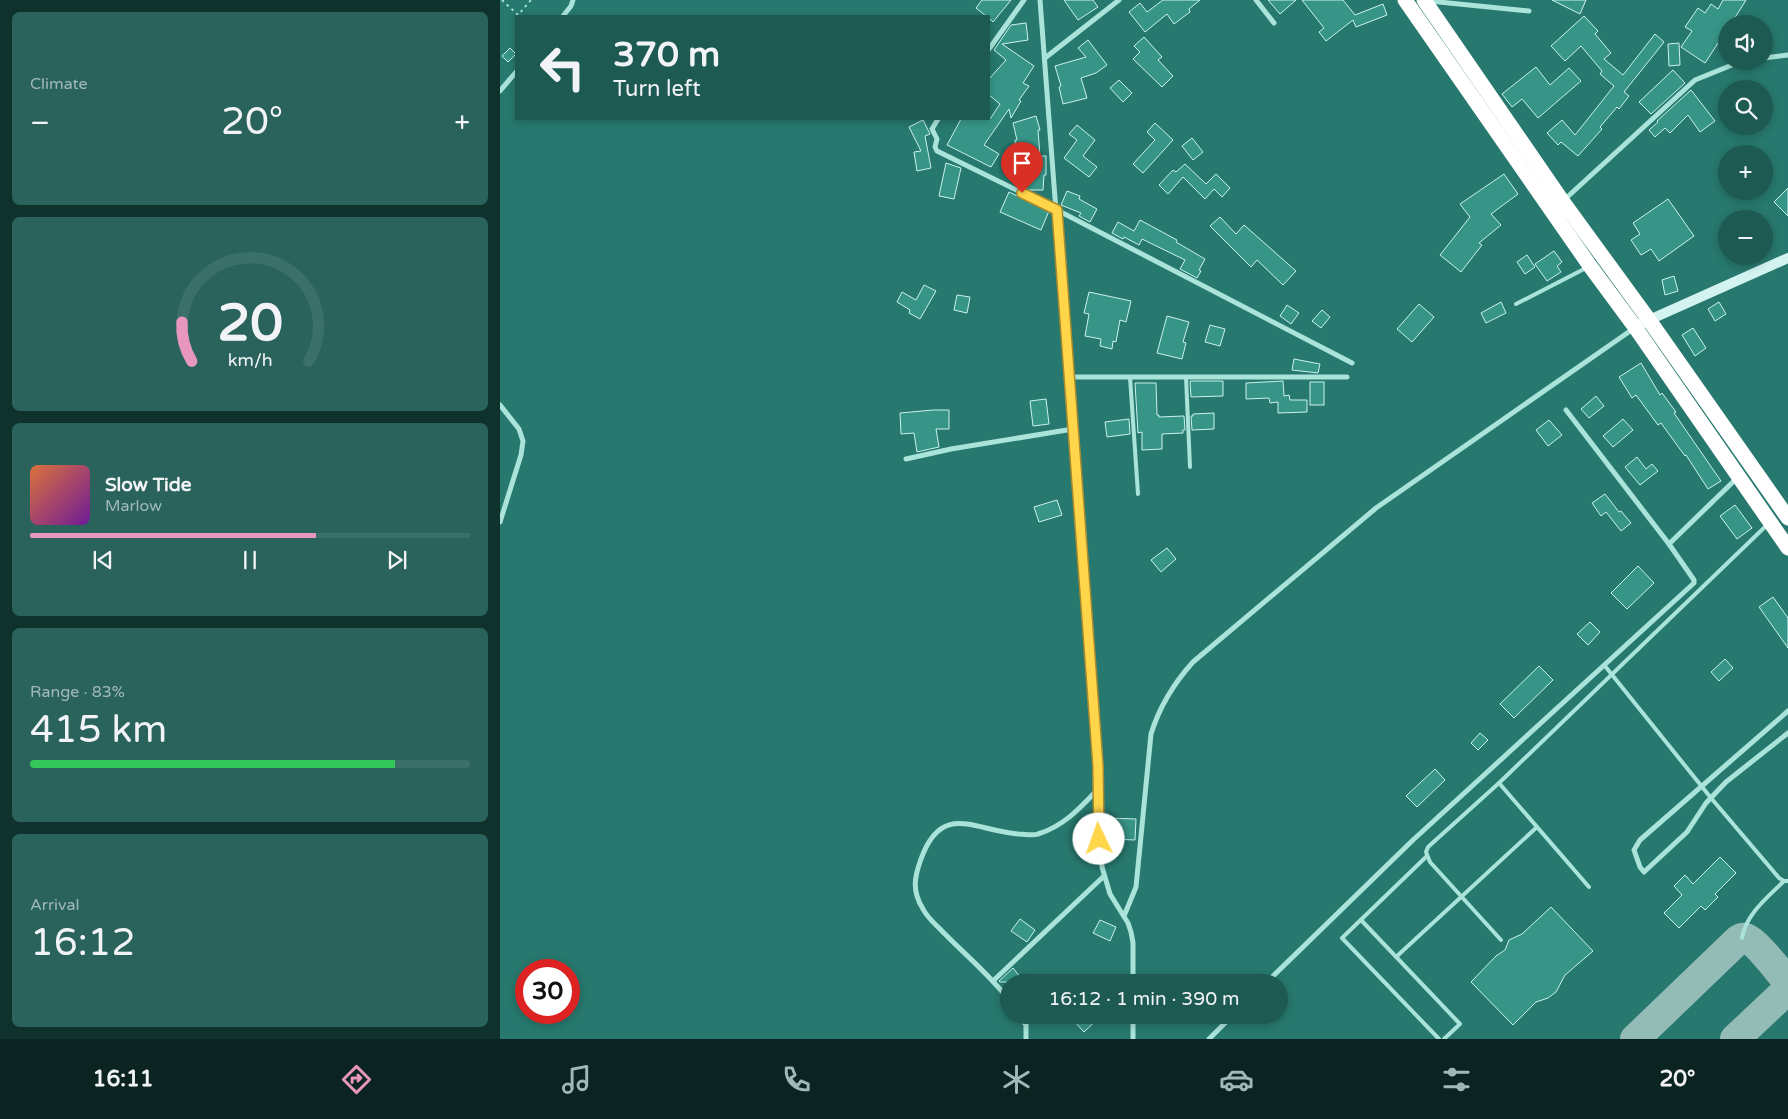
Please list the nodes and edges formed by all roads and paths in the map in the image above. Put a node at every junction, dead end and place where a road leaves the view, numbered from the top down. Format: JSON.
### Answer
{"nodes":[{"id":1,"x":502,"y":0,"type":"edge"},
{"id":2,"x":531,"y":0,"type":"edge"},
{"id":3,"x":573,"y":0,"type":"edge"},
{"id":4,"x":1024,"y":0,"type":"edge"},
{"id":5,"x":1040,"y":0,"type":"edge"},
{"id":6,"x":1119,"y":0,"type":"edge"},
{"id":7,"x":1256,"y":0,"type":"edge"},
{"id":8,"x":1405,"y":0,"type":"edge"},
{"id":9,"x":1424,"y":0,"type":"edge"},
{"id":10,"x":1529,"y":12,"type":"dead end"},
{"id":11,"x":564,"y":15,"type":"edge"},
{"id":12,"x":1274,"y":23,"type":"dead end"},
{"id":13,"x":990,"y":48,"type":"edge"},
{"id":14,"x":1788,"y":55,"type":"edge"},
{"id":15,"x":1773,"y":57,"type":"edge"},
{"id":16,"x":1045,"y":58,"type":"junction"},
{"id":17,"x":1720,"y":70,"type":"edge"},
{"id":18,"x":515,"y":73,"type":"edge"},
{"id":19,"x":500,"y":91,"type":"edge"},
{"id":20,"x":937,"y":120,"type":"edge"},
{"id":21,"x":1558,"y":206,"type":"junction"},
{"id":22,"x":1057,"y":210,"type":"junction"},
{"id":23,"x":1788,"y":258,"type":"edge"},
{"id":24,"x":1590,"y":266,"type":"junction"},
{"id":25,"x":1516,"y":304,"type":"dead end"},
{"id":26,"x":1649,"y":320,"type":"junction"},
{"id":27,"x":1635,"y":327,"type":"junction"},
{"id":28,"x":1352,"y":363,"type":"dead end"},
{"id":29,"x":1069,"y":376,"type":"junction"},
{"id":30,"x":1130,"y":377,"type":"junction"},
{"id":31,"x":1186,"y":377,"type":"junction"},
{"id":32,"x":1347,"y":377,"type":"dead end"},
{"id":33,"x":1705,"y":400,"type":"junction"},
{"id":34,"x":500,"y":405,"type":"edge"},
{"id":35,"x":1692,"y":409,"type":"junction"},
{"id":36,"x":1566,"y":410,"type":"dead end"},
{"id":37,"x":1073,"y":429,"type":"junction"},
{"id":38,"x":906,"y":459,"type":"dead end"},
{"id":39,"x":1190,"y":467,"type":"dead end"},
{"id":40,"x":1739,"y":476,"type":"junction"},
{"id":41,"x":1138,"y":494,"type":"dead end"},
{"id":42,"x":1786,"y":509,"type":"edge"},
{"id":43,"x":500,"y":522,"type":"edge"},
{"id":44,"x":1770,"y":522,"type":"junction"},
{"id":45,"x":1670,"y":544,"type":"junction"},
{"id":46,"x":1788,"y":548,"type":"edge"},
{"id":47,"x":1604,"y":666,"type":"junction"},
{"id":48,"x":1613,"y":675,"type":"junction"},
{"id":49,"x":1788,"y":712,"type":"edge"},
{"id":50,"x":1788,"y":733,"type":"edge"},
{"id":51,"x":1499,"y":783,"type":"junction"},
{"id":52,"x":1701,"y":786,"type":"junction"},
{"id":53,"x":1098,"y":789,"type":"junction"},
{"id":54,"x":1711,"y":798,"type":"junction"},
{"id":55,"x":1537,"y":827,"type":"junction"},
{"id":56,"x":1427,"y":856,"type":"junction"},
{"id":57,"x":1104,"y":876,"type":"junction"},
{"id":58,"x":1786,"y":881,"type":"edge"},
{"id":59,"x":1589,"y":887,"type":"dead end"},
{"id":60,"x":1462,"y":897,"type":"junction"},
{"id":61,"x":1124,"y":916,"type":"junction"},
{"id":62,"x":1361,"y":920,"type":"junction"},
{"id":63,"x":1742,"y":938,"type":"dead end"},
{"id":64,"x":1501,"y":940,"type":"dead end"},
{"id":65,"x":1396,"y":957,"type":"junction"},
{"id":66,"x":1133,"y":974,"type":"edge"},
{"id":67,"x":1275,"y":974,"type":"edge"},
{"id":68,"x":993,"y":981,"type":"junction"},
{"id":69,"x":1000,"y":989,"type":"edge"},
{"id":70,"x":1025,"y":1024,"type":"edge"},
{"id":71,"x":1133,"y":1024,"type":"edge"},
{"id":72,"x":1224,"y":1024,"type":"edge"},
{"id":73,"x":1026,"y":1039,"type":"edge"},
{"id":74,"x":1133,"y":1039,"type":"edge"},
{"id":75,"x":1209,"y":1039,"type":"edge"},
{"id":76,"x":1439,"y":1039,"type":"edge"},
{"id":77,"x":1444,"y":1039,"type":"edge"}],
"edges":[{"from":1,"to":2,"type":"path"},
{"from":3,"to":11,"type":"street"},
{"from":4,"to":13,"type":"street"},
{"from":5,"to":16,"type":"street"},
{"from":6,"to":16,"type":"street"},
{"from":7,"to":12,"type":"street"},
{"from":8,"to":21,"type":"highway"},
{"from":9,"to":10,"type":"street"},
{"from":9,"to":21,"type":"highway"},
{"from":14,"to":15,"type":"street"},
{"from":16,"to":22,"type":"street"},
{"from":17,"to":21,"type":"street"},
{"from":18,"to":19,"type":"street"},
{"from":20,"to":22,"type":"street"},
{"from":21,"to":24,"type":"highway"},
{"from":21,"to":26,"type":"highway"},
{"from":22,"to":28,"type":"street"},
{"from":22,"to":29,"type":"street"},
{"from":23,"to":26,"type":"street"},
{"from":24,"to":25,"type":"lane"},
{"from":24,"to":27,"type":"highway"},
{"from":26,"to":27,"type":"street"},
{"from":26,"to":33,"type":"highway"},
{"from":27,"to":35,"type":"highway"},
{"from":27,"to":61,"type":"street"},
{"from":29,"to":30,"type":"street"},
{"from":29,"to":37,"type":"street"},
{"from":30,"to":31,"type":"street"},
{"from":30,"to":41,"type":"lane"},
{"from":31,"to":32,"type":"street"},
{"from":31,"to":39,"type":"lane"},
{"from":33,"to":35,"type":"street"},
{"from":33,"to":42,"type":"highway"},
{"from":34,"to":43,"type":"street"},
{"from":35,"to":40,"type":"highway"},
{"from":36,"to":45,"type":"street"},
{"from":37,"to":38,"type":"street"},
{"from":37,"to":53,"type":"street"},
{"from":40,"to":44,"type":"highway"},
{"from":40,"to":45,"type":"street"},
{"from":42,"to":44,"type":"lane"},
{"from":44,"to":46,"type":"highway"},
{"from":44,"to":48,"type":"lane"},
{"from":45,"to":47,"type":"street"},
{"from":47,"to":48,"type":"lane"},
{"from":47,"to":67,"type":"street"},
{"from":48,"to":51,"type":"lane"},
{"from":48,"to":52,"type":"lane"},
{"from":49,"to":52,"type":"street"},
{"from":50,"to":54,"type":"street"},
{"from":51,"to":55,"type":"lane"},
{"from":51,"to":56,"type":"lane"},
{"from":52,"to":54,"type":"lane"},
{"from":52,"to":54,"type":"street"},
{"from":53,"to":57,"type":"street"},
{"from":53,"to":68,"type":"street"},
{"from":54,"to":58,"type":"lane"},
{"from":55,"to":59,"type":"lane"},
{"from":55,"to":60,"type":"lane"},
{"from":56,"to":60,"type":"lane"},
{"from":56,"to":62,"type":"lane"},
{"from":57,"to":61,"type":"street"},
{"from":57,"to":68,"type":"street"},
{"from":58,"to":63,"type":"lane"},
{"from":60,"to":64,"type":"lane"},
{"from":60,"to":65,"type":"lane"},
{"from":61,"to":66,"type":"street"},
{"from":62,"to":65,"type":"lane"},
{"from":62,"to":76,"type":"lane"},
{"from":65,"to":77,"type":"lane"},
{"from":68,"to":69,"type":"street"},
{"from":70,"to":73,"type":"street"},
{"from":71,"to":74,"type":"street"},
{"from":72,"to":75,"type":"street"}]}
